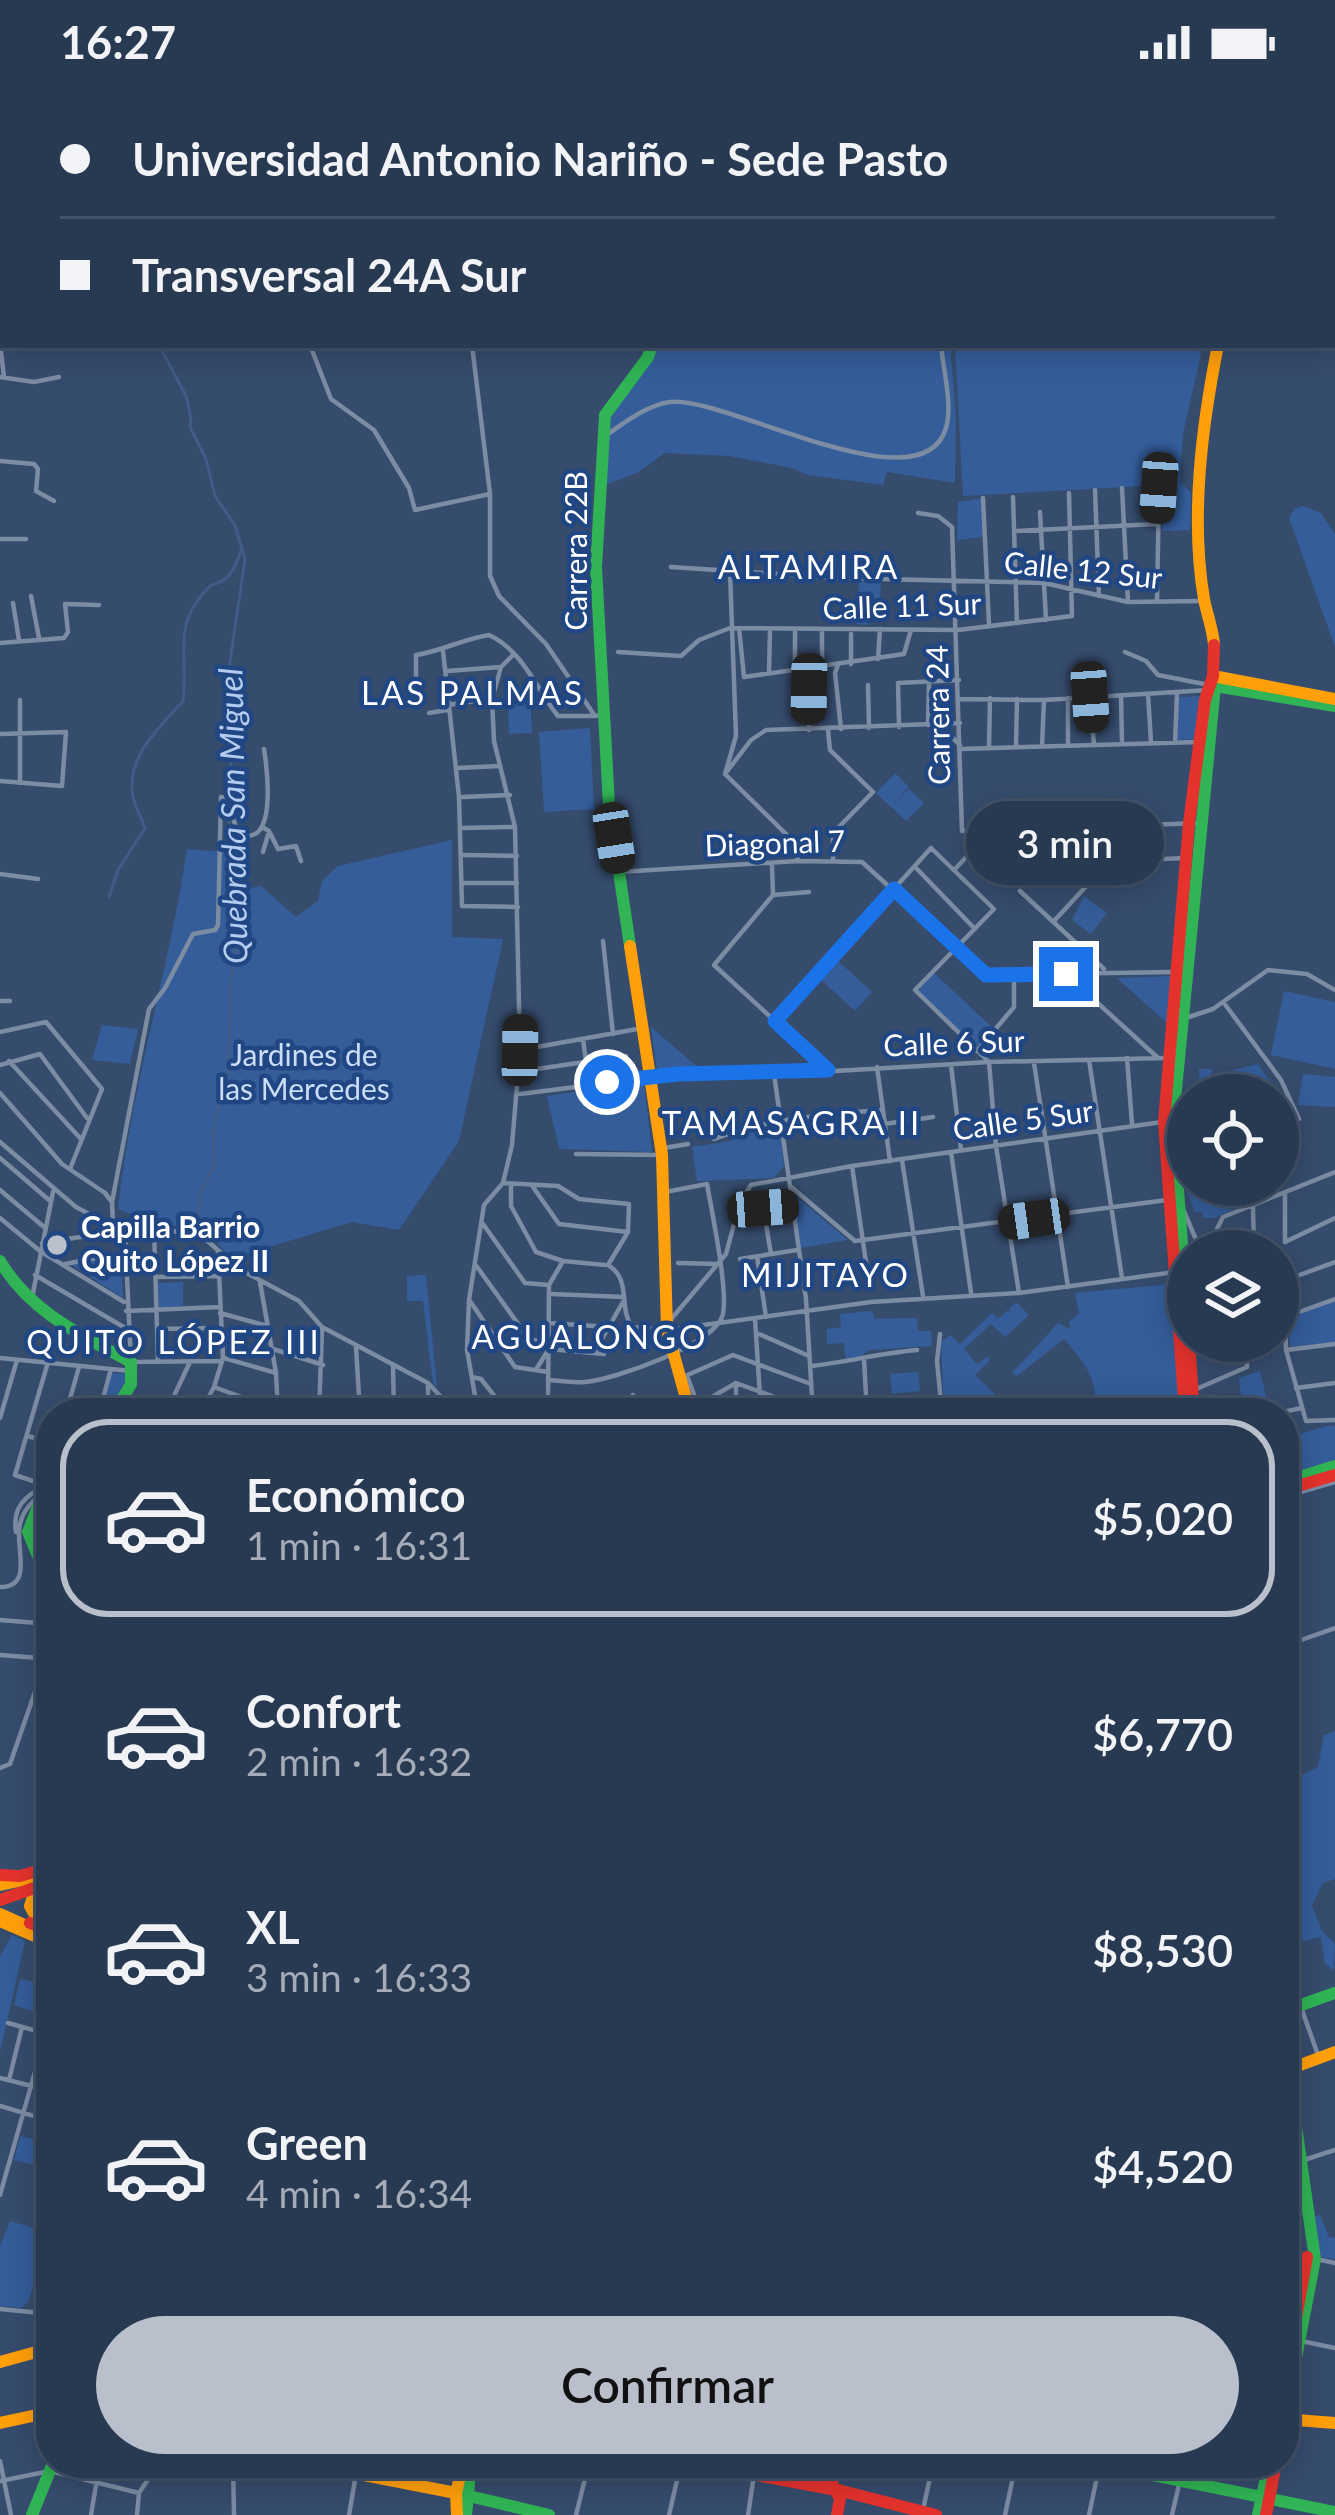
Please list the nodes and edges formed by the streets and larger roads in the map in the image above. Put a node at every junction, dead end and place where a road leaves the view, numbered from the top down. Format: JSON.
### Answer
{"nodes":[{"id":1,"x":311,"y":348,"type":"edge"},
{"id":2,"x":472,"y":348,"type":"edge"},
{"id":3,"x":651,"y":348,"type":"edge"},
{"id":4,"x":941,"y":348,"type":"edge"},
{"id":5,"x":1217,"y":348,"type":"edge"},
{"id":6,"x":2,"y":377,"type":"edge"},
{"id":7,"x":59,"y":377,"type":"dead end"},
{"id":8,"x":602,"y":438,"type":"junction"},
{"id":9,"x":0,"y":461,"type":"edge"},
{"id":10,"x":1122,"y":488,"type":"dead end"},
{"id":11,"x":1159,"y":488,"type":"dead end"},
{"id":12,"x":1095,"y":490,"type":"dead end"},
{"id":13,"x":1069,"y":493,"type":"dead end"},
{"id":14,"x":490,"y":494,"type":"junction"},
{"id":15,"x":1012,"y":497,"type":"dead end"},
{"id":16,"x":983,"y":498,"type":"dead end"},
{"id":17,"x":54,"y":501,"type":"dead end"},
{"id":18,"x":918,"y":512,"type":"dead end"},
{"id":19,"x":1040,"y":512,"type":"dead end"},
{"id":20,"x":1156,"y":524,"type":"junction"},
{"id":21,"x":1124,"y":526,"type":"junction"},
{"id":22,"x":1097,"y":528,"type":"junction"},
{"id":23,"x":1069,"y":529,"type":"junction"},
{"id":24,"x":1041,"y":530,"type":"junction"},
{"id":25,"x":1014,"y":531,"type":"junction"},
{"id":26,"x":26,"y":538,"type":"dead end"},
{"id":27,"x":0,"y":539,"type":"edge"},
{"id":28,"x":671,"y":567,"type":"dead end"},
{"id":29,"x":730,"y":570,"type":"junction"},
{"id":30,"x":957,"y":579,"type":"junction"},
{"id":31,"x":987,"y":581,"type":"junction"},
{"id":32,"x":1016,"y":582,"type":"junction"},
{"id":33,"x":1043,"y":583,"type":"junction"},
{"id":34,"x":1071,"y":587,"type":"junction"},
{"id":35,"x":31,"y":596,"type":"dead end"},
{"id":36,"x":1099,"y":596,"type":"junction"},
{"id":37,"x":1204,"y":601,"type":"junction"},
{"id":38,"x":1128,"y":602,"type":"junction"},
{"id":39,"x":1157,"y":602,"type":"junction"},
{"id":40,"x":13,"y":603,"type":"dead end"},
{"id":41,"x":99,"y":605,"type":"dead end"},
{"id":42,"x":1046,"y":620,"type":"junction"},
{"id":43,"x":1017,"y":623,"type":"junction"},
{"id":44,"x":989,"y":626,"type":"junction"},
{"id":45,"x":730,"y":628,"type":"junction"},
{"id":46,"x":739,"y":628,"type":"junction"},
{"id":47,"x":770,"y":628,"type":"junction"},
{"id":48,"x":880,"y":629,"type":"junction"},
{"id":49,"x":795,"y":630,"type":"junction"},
{"id":50,"x":911,"y":630,"type":"junction"},
{"id":51,"x":958,"y":630,"type":"junction"},
{"id":52,"x":822,"y":631,"type":"junction"},
{"id":53,"x":851,"y":631,"type":"junction"},
{"id":54,"x":39,"y":638,"type":"junction"},
{"id":55,"x":19,"y":640,"type":"junction"},
{"id":56,"x":0,"y":643,"type":"edge"},
{"id":57,"x":443,"y":651,"type":"junction"},
{"id":58,"x":618,"y":652,"type":"dead end"},
{"id":59,"x":1125,"y":652,"type":"dead end"},
{"id":60,"x":514,"y":654,"type":"junction"},
{"id":61,"x":878,"y":658,"type":"junction"},
{"id":62,"x":851,"y":664,"type":"junction"},
{"id":63,"x":838,"y":665,"type":"junction"},
{"id":64,"x":500,"y":667,"type":"junction"},
{"id":65,"x":822,"y":667,"type":"junction"},
{"id":66,"x":447,"y":670,"type":"junction"},
{"id":67,"x":795,"y":670,"type":"junction"},
{"id":68,"x":769,"y":672,"type":"junction"},
{"id":69,"x":959,"y":680,"type":"junction"},
{"id":70,"x":929,"y":681,"type":"junction"},
{"id":71,"x":1212,"y":684,"type":"junction"},
{"id":72,"x":868,"y":685,"type":"dead end"},
{"id":73,"x":809,"y":689,"type":"dead end"},
{"id":74,"x":416,"y":692,"type":"dead end"},
{"id":75,"x":1148,"y":694,"type":"junction"},
{"id":76,"x":1178,"y":694,"type":"junction"},
{"id":77,"x":1120,"y":696,"type":"junction"},
{"id":78,"x":1090,"y":697,"type":"junction"},
{"id":79,"x":990,"y":698,"type":"junction"},
{"id":80,"x":1068,"y":698,"type":"junction"},
{"id":81,"x":492,"y":699,"type":"junction"},
{"id":82,"x":959,"y":699,"type":"junction"},
{"id":83,"x":1017,"y":699,"type":"junction"},
{"id":84,"x":20,"y":700,"type":"dead end"},
{"id":85,"x":1044,"y":700,"type":"junction"},
{"id":86,"x":1335,"y":703,"type":"edge"},
{"id":87,"x":448,"y":707,"type":"junction"},
{"id":88,"x":429,"y":713,"type":"dead end"},
{"id":89,"x":599,"y":715,"type":"junction"},
{"id":90,"x":960,"y":722,"type":"junction"},
{"id":91,"x":938,"y":724,"type":"junction"},
{"id":92,"x":928,"y":725,"type":"junction"},
{"id":93,"x":899,"y":727,"type":"junction"},
{"id":94,"x":868,"y":728,"type":"junction"},
{"id":95,"x":841,"y":729,"type":"junction"},
{"id":96,"x":809,"y":730,"type":"junction"},
{"id":97,"x":828,"y":730,"type":"junction"},
{"id":98,"x":22,"y":732,"type":"junction"},
{"id":99,"x":0,"y":734,"type":"edge"},
{"id":100,"x":1175,"y":742,"type":"junction"},
{"id":101,"x":1200,"y":742,"type":"junction"},
{"id":102,"x":1151,"y":743,"type":"junction"},
{"id":103,"x":1122,"y":744,"type":"junction"},
{"id":104,"x":1068,"y":745,"type":"junction"},
{"id":105,"x":1094,"y":745,"type":"junction"},
{"id":106,"x":1016,"y":746,"type":"junction"},
{"id":107,"x":1042,"y":746,"type":"junction"},
{"id":108,"x":960,"y":747,"type":"junction"},
{"id":109,"x":989,"y":748,"type":"junction"},
{"id":110,"x":264,"y":749,"type":"dead end"},
{"id":111,"x":500,"y":766,"type":"junction"},
{"id":112,"x":456,"y":768,"type":"junction"},
{"id":113,"x":725,"y":774,"type":"junction"},
{"id":114,"x":0,"y":781,"type":"edge"},
{"id":115,"x":20,"y":783,"type":"junction"},
{"id":116,"x":510,"y":795,"type":"junction"},
{"id":117,"x":459,"y":797,"type":"junction"},
{"id":118,"x":1196,"y":823,"type":"junction"},
{"id":119,"x":1155,"y":824,"type":"junction"},
{"id":120,"x":1107,"y":826,"type":"junction"},
{"id":121,"x":515,"y":827,"type":"junction"},
{"id":122,"x":1080,"y":827,"type":"junction"},
{"id":123,"x":460,"y":828,"type":"junction"},
{"id":124,"x":265,"y":829,"type":"junction"},
{"id":125,"x":992,"y":830,"type":"junction"},
{"id":126,"x":238,"y":838,"type":"junction"},
{"id":127,"x":1107,"y":850,"type":"junction"},
{"id":128,"x":263,"y":852,"type":"dead end"},
{"id":129,"x":461,"y":855,"type":"junction"},
{"id":130,"x":517,"y":856,"type":"junction"},
{"id":131,"x":1186,"y":859,"type":"junction"},
{"id":132,"x":833,"y":860,"type":"junction"},
{"id":133,"x":1156,"y":860,"type":"junction"},
{"id":134,"x":301,"y":861,"type":"dead end"},
{"id":135,"x":798,"y":861,"type":"junction"},
{"id":136,"x":772,"y":862,"type":"junction"},
{"id":137,"x":915,"y":867,"type":"junction"},
{"id":138,"x":954,"y":870,"type":"junction"},
{"id":139,"x":619,"y":872,"type":"junction"},
{"id":140,"x":0,"y":874,"type":"edge"},
{"id":141,"x":242,"y":874,"type":"dead end"},
{"id":142,"x":38,"y":879,"type":"dead end"},
{"id":143,"x":463,"y":883,"type":"junction"},
{"id":144,"x":517,"y":883,"type":"junction"},
{"id":145,"x":894,"y":889,"type":"junction"},
{"id":146,"x":1020,"y":891,"type":"dead end"},
{"id":147,"x":809,"y":892,"type":"dead end"},
{"id":148,"x":773,"y":895,"type":"junction"},
{"id":149,"x":518,"y":907,"type":"junction"},
{"id":150,"x":1053,"y":923,"type":"junction"},
{"id":151,"x":975,"y":929,"type":"junction"},
{"id":152,"x":603,"y":941,"type":"dead end"},
{"id":153,"x":955,"y":949,"type":"junction"},
{"id":154,"x":1105,"y":970,"type":"junction"},
{"id":155,"x":1182,"y":971,"type":"junction"},
{"id":156,"x":1014,"y":974,"type":"junction"},
{"id":157,"x":1067,"y":975,"type":"dead end"},
{"id":158,"x":1335,"y":990,"type":"edge"},
{"id":159,"x":0,"y":1001,"type":"edge"},
{"id":160,"x":10,"y":1001,"type":"dead end"},
{"id":161,"x":1224,"y":1003,"type":"junction"},
{"id":162,"x":1183,"y":1019,"type":"junction"},
{"id":163,"x":775,"y":1021,"type":"junction"},
{"id":164,"x":644,"y":1028,"type":"junction"},
{"id":165,"x":0,"y":1032,"type":"edge"},
{"id":166,"x":613,"y":1034,"type":"junction"},
{"id":167,"x":583,"y":1039,"type":"junction"},
{"id":168,"x":520,"y":1050,"type":"junction"},
{"id":169,"x":977,"y":1051,"type":"junction"},
{"id":170,"x":626,"y":1056,"type":"dead end"},
{"id":171,"x":1127,"y":1058,"type":"junction"},
{"id":172,"x":1168,"y":1058,"type":"junction"},
{"id":173,"x":1089,"y":1060,"type":"junction"},
{"id":174,"x":10,"y":1061,"type":"junction"},
{"id":175,"x":586,"y":1061,"type":"junction"},
{"id":176,"x":988,"y":1062,"type":"junction"},
{"id":177,"x":1034,"y":1063,"type":"junction"},
{"id":178,"x":0,"y":1065,"type":"edge"},
{"id":179,"x":951,"y":1065,"type":"junction"},
{"id":180,"x":877,"y":1067,"type":"junction"},
{"id":181,"x":530,"y":1070,"type":"dead end"},
{"id":182,"x":828,"y":1070,"type":"junction"},
{"id":183,"x":774,"y":1074,"type":"junction"},
{"id":184,"x":1168,"y":1074,"type":"edge"},
{"id":185,"x":1277,"y":1074,"type":"edge"},
{"id":186,"x":652,"y":1076,"type":"junction"},
{"id":187,"x":0,"y":1093,"type":"edge"},
{"id":188,"x":517,"y":1094,"type":"junction"},
{"id":189,"x":882,"y":1110,"type":"junction"},
{"id":190,"x":933,"y":1117,"type":"dead end"},
{"id":191,"x":87,"y":1118,"type":"junction"},
{"id":192,"x":782,"y":1122,"type":"junction"},
{"id":193,"x":1167,"y":1122,"type":"edge"},
{"id":194,"x":884,"y":1124,"type":"junction"},
{"id":195,"x":1132,"y":1126,"type":"junction"},
{"id":196,"x":1098,"y":1131,"type":"junction"},
{"id":197,"x":1047,"y":1137,"type":"junction"},
{"id":198,"x":81,"y":1139,"type":"junction"},
{"id":199,"x":714,"y":1139,"type":"dead end"},
{"id":200,"x":0,"y":1142,"type":"edge"},
{"id":201,"x":688,"y":1144,"type":"dead end"},
{"id":202,"x":996,"y":1146,"type":"junction"},
{"id":203,"x":962,"y":1151,"type":"junction"},
{"id":204,"x":662,"y":1152,"type":"junction"},
{"id":205,"x":951,"y":1152,"type":"junction"},
{"id":206,"x":576,"y":1154,"type":"dead end"},
{"id":207,"x":0,"y":1158,"type":"edge"},
{"id":208,"x":902,"y":1160,"type":"junction"},
{"id":209,"x":890,"y":1161,"type":"junction"},
{"id":210,"x":852,"y":1166,"type":"junction"},
{"id":211,"x":70,"y":1169,"type":"junction"},
{"id":212,"x":1335,"y":1172,"type":"edge"},
{"id":213,"x":788,"y":1177,"type":"junction"},
{"id":214,"x":502,"y":1183,"type":"junction"},
{"id":215,"x":531,"y":1184,"type":"junction"},
{"id":216,"x":511,"y":1185,"type":"junction"},
{"id":217,"x":790,"y":1186,"type":"junction"},
{"id":218,"x":1299,"y":1186,"type":"edge"},
{"id":219,"x":0,"y":1190,"type":"edge"},
{"id":220,"x":54,"y":1190,"type":"junction"},
{"id":221,"x":665,"y":1192,"type":"junction"},
{"id":222,"x":49,"y":1200,"type":"junction"},
{"id":223,"x":112,"y":1202,"type":"junction"},
{"id":224,"x":1167,"y":1203,"type":"edge"},
{"id":225,"x":791,"y":1205,"type":"junction"},
{"id":226,"x":1253,"y":1206,"type":"joint"},
{"id":227,"x":1285,"y":1206,"type":"edge"},
{"id":228,"x":1109,"y":1207,"type":"junction"},
{"id":229,"x":752,"y":1208,"type":"dead end"},
{"id":230,"x":763,"y":1208,"type":"junction"},
{"id":231,"x":1059,"y":1215,"type":"junction"},
{"id":232,"x":0,"y":1217,"type":"edge"},
{"id":233,"x":1335,"y":1218,"type":"edge"},
{"id":234,"x":480,"y":1222,"type":"junction"},
{"id":235,"x":1009,"y":1222,"type":"junction"},
{"id":236,"x":112,"y":1225,"type":"junction"},
{"id":237,"x":44,"y":1227,"type":"junction"},
{"id":238,"x":154,"y":1229,"type":"junction"},
{"id":239,"x":961,"y":1229,"type":"junction"},
{"id":240,"x":1219,"y":1230,"type":"edge"},
{"id":241,"x":1254,"y":1230,"type":"edge"},
{"id":242,"x":628,"y":1232,"type":"junction"},
{"id":243,"x":106,"y":1233,"type":"dead end"},
{"id":244,"x":124,"y":1233,"type":"junction"},
{"id":245,"x":913,"y":1234,"type":"junction"},
{"id":246,"x":863,"y":1241,"type":"junction"},
{"id":247,"x":41,"y":1246,"type":"junction"},
{"id":248,"x":218,"y":1250,"type":"junction"},
{"id":249,"x":797,"y":1250,"type":"junction"},
{"id":250,"x":117,"y":1254,"type":"dead end"},
{"id":251,"x":771,"y":1254,"type":"junction"},
{"id":252,"x":757,"y":1256,"type":"junction"},
{"id":253,"x":740,"y":1259,"type":"dead end"},
{"id":254,"x":0,"y":1261,"type":"edge"},
{"id":255,"x":563,"y":1261,"type":"junction"},
{"id":256,"x":1335,"y":1262,"type":"edge"},
{"id":257,"x":678,"y":1263,"type":"dead end"},
{"id":258,"x":65,"y":1264,"type":"junction"},
{"id":259,"x":475,"y":1264,"type":"junction"},
{"id":260,"x":719,"y":1264,"type":"junction"},
{"id":261,"x":608,"y":1265,"type":"junction"},
{"id":262,"x":1167,"y":1273,"type":"edge"},
{"id":263,"x":35,"y":1275,"type":"junction"},
{"id":264,"x":1299,"y":1275,"type":"edge"},
{"id":265,"x":219,"y":1276,"type":"junction"},
{"id":266,"x":155,"y":1277,"type":"junction"},
{"id":267,"x":1122,"y":1278,"type":"junction"},
{"id":268,"x":260,"y":1281,"type":"junction"},
{"id":269,"x":869,"y":1283,"type":"dead end"},
{"id":270,"x":1068,"y":1287,"type":"junction"},
{"id":271,"x":550,"y":1289,"type":"junction"},
{"id":272,"x":971,"y":1293,"type":"junction"},
{"id":273,"x":1019,"y":1293,"type":"junction"},
{"id":274,"x":923,"y":1297,"type":"junction"},
{"id":275,"x":624,"y":1299,"type":"junction"},
{"id":276,"x":1335,"y":1299,"type":"edge"},
{"id":277,"x":470,"y":1300,"type":"junction"},
{"id":278,"x":32,"y":1304,"type":"junction"},
{"id":279,"x":126,"y":1307,"type":"junction"},
{"id":280,"x":157,"y":1310,"type":"junction"},
{"id":281,"x":220,"y":1310,"type":"junction"},
{"id":282,"x":806,"y":1312,"type":"junction"},
{"id":283,"x":1299,"y":1312,"type":"edge"},
{"id":284,"x":766,"y":1317,"type":"junction"},
{"id":285,"x":755,"y":1318,"type":"junction"},
{"id":286,"x":549,"y":1322,"type":"junction"},
{"id":287,"x":719,"y":1322,"type":"junction"},
{"id":288,"x":270,"y":1327,"type":"junction"},
{"id":289,"x":322,"y":1327,"type":"junction"},
{"id":290,"x":609,"y":1327,"type":"junction"},
{"id":291,"x":667,"y":1327,"type":"junction"},
{"id":292,"x":221,"y":1328,"type":"junction"},
{"id":293,"x":484,"y":1328,"type":"junction"},
{"id":294,"x":127,"y":1329,"type":"junction"},
{"id":295,"x":157,"y":1329,"type":"junction"},
{"id":296,"x":757,"y":1333,"type":"junction"},
{"id":297,"x":940,"y":1334,"type":"dead end"},
{"id":298,"x":1335,"y":1344,"type":"edge"},
{"id":299,"x":356,"y":1345,"type":"junction"},
{"id":300,"x":549,"y":1347,"type":"junction"},
{"id":301,"x":1299,"y":1348,"type":"edge"},
{"id":302,"x":273,"y":1349,"type":"junction"},
{"id":303,"x":467,"y":1350,"type":"junction"},
{"id":304,"x":917,"y":1350,"type":"dead end"},
{"id":305,"x":594,"y":1353,"type":"junction"},
{"id":306,"x":604,"y":1354,"type":"dead end"},
{"id":307,"x":673,"y":1355,"type":"junction"},
{"id":308,"x":809,"y":1356,"type":"junction"},
{"id":309,"x":0,"y":1358,"type":"edge"},
{"id":310,"x":17,"y":1359,"type":"junction"},
{"id":311,"x":222,"y":1359,"type":"junction"},
{"id":312,"x":864,"y":1359,"type":"junction"},
{"id":313,"x":48,"y":1362,"type":"junction"},
{"id":314,"x":158,"y":1362,"type":"junction"},
{"id":315,"x":190,"y":1362,"type":"junction"},
{"id":316,"x":394,"y":1362,"type":"junction"},
{"id":317,"x":757,"y":1362,"type":"junction"},
{"id":318,"x":1184,"y":1362,"type":"edge"},
{"id":319,"x":1190,"y":1362,"type":"edge"},
{"id":320,"x":1247,"y":1362,"type":"edge"},
{"id":321,"x":1289,"y":1362,"type":"edge"},
{"id":322,"x":322,"y":1365,"type":"junction"},
{"id":323,"x":131,"y":1366,"type":"junction"},
{"id":324,"x":810,"y":1366,"type":"junction"},
{"id":325,"x":79,"y":1367,"type":"junction"},
{"id":326,"x":111,"y":1369,"type":"junction"},
{"id":327,"x":536,"y":1370,"type":"junction"},
{"id":328,"x":277,"y":1373,"type":"junction"},
{"id":329,"x":472,"y":1376,"type":"junction"},
{"id":330,"x":548,"y":1376,"type":"junction"},
{"id":331,"x":683,"y":1378,"type":"junction"},
{"id":332,"x":428,"y":1383,"type":"junction"},
{"id":333,"x":736,"y":1383,"type":"junction"},
{"id":334,"x":1335,"y":1383,"type":"edge"},
{"id":335,"x":811,"y":1384,"type":"junction"},
{"id":336,"x":214,"y":1387,"type":"junction"},
{"id":337,"x":1296,"y":1388,"type":"junction"},
{"id":338,"x":1192,"y":1390,"type":"junction"},
{"id":339,"x":759,"y":1392,"type":"junction"},
{"id":340,"x":633,"y":1395,"type":"dead end"},
{"id":341,"x":38,"y":1398,"type":"edge"},
{"id":342,"x":70,"y":1398,"type":"edge"},
{"id":343,"x":103,"y":1398,"type":"edge"},
{"id":344,"x":124,"y":1398,"type":"edge"},
{"id":345,"x":173,"y":1398,"type":"edge"},
{"id":346,"x":208,"y":1398,"type":"edge"},
{"id":347,"x":243,"y":1398,"type":"edge"},
{"id":348,"x":278,"y":1398,"type":"edge"},
{"id":349,"x":320,"y":1398,"type":"edge"},
{"id":350,"x":359,"y":1398,"type":"edge"},
{"id":351,"x":394,"y":1398,"type":"edge"},
{"id":352,"x":428,"y":1398,"type":"edge"},
{"id":353,"x":442,"y":1398,"type":"edge"},
{"id":354,"x":476,"y":1398,"type":"edge"},
{"id":355,"x":496,"y":1398,"type":"edge"},
{"id":356,"x":548,"y":1398,"type":"edge"},
{"id":357,"x":635,"y":1398,"type":"edge"},
{"id":358,"x":691,"y":1398,"type":"edge"},
{"id":359,"x":714,"y":1398,"type":"edge"},
{"id":360,"x":737,"y":1398,"type":"edge"},
{"id":361,"x":759,"y":1398,"type":"edge"},
{"id":362,"x":775,"y":1398,"type":"edge"},
{"id":363,"x":812,"y":1398,"type":"edge"},
{"id":364,"x":868,"y":1398,"type":"edge"},
{"id":365,"x":940,"y":1398,"type":"edge"},
{"id":366,"x":1184,"y":1398,"type":"edge"},
{"id":367,"x":1193,"y":1398,"type":"edge"},
{"id":368,"x":36,"y":1404,"type":"edge"},
{"id":369,"x":1302,"y":1408,"type":"junction"},
{"id":370,"x":1299,"y":1409,"type":"edge"},
{"id":371,"x":0,"y":1418,"type":"edge"},
{"id":372,"x":1335,"y":1420,"type":"edge"},
{"id":373,"x":27,"y":1436,"type":"junction"},
{"id":374,"x":36,"y":1438,"type":"edge"},
{"id":375,"x":1335,"y":1464,"type":"edge"},
{"id":376,"x":1299,"y":1477,"type":"edge"},
{"id":377,"x":1335,"y":1478,"type":"edge"},
{"id":378,"x":1299,"y":1482,"type":"edge"},
{"id":379,"x":36,"y":1487,"type":"edge"},
{"id":380,"x":36,"y":1496,"type":"edge"},
{"id":381,"x":36,"y":1505,"type":"edge"},
{"id":382,"x":36,"y":1510,"type":"edge"},
{"id":383,"x":17,"y":1538,"type":"junction"},
{"id":384,"x":36,"y":1556,"type":"edge"},
{"id":385,"x":0,"y":1587,"type":"edge"},
{"id":386,"x":0,"y":1620,"type":"edge"},
{"id":387,"x":36,"y":1623,"type":"edge"},
{"id":388,"x":1335,"y":1628,"type":"edge"},
{"id":389,"x":1299,"y":1641,"type":"edge"},
{"id":390,"x":0,"y":1655,"type":"edge"},
{"id":391,"x":36,"y":1658,"type":"edge"},
{"id":392,"x":36,"y":1694,"type":"edge"},
{"id":393,"x":0,"y":1768,"type":"edge"},
{"id":394,"x":36,"y":1876,"type":"edge"},
{"id":395,"x":36,"y":1877,"type":"edge"},
{"id":396,"x":0,"y":1880,"type":"edge"},
{"id":397,"x":36,"y":1885,"type":"edge"},
{"id":398,"x":0,"y":1900,"type":"edge"},
{"id":399,"x":0,"y":1915,"type":"edge"},
{"id":400,"x":36,"y":1929,"type":"edge"},
{"id":401,"x":1334,"y":1996,"type":"edge"},
{"id":402,"x":1300,"y":2005,"type":"joint"},
{"id":403,"x":8,"y":2023,"type":"dead end"},
{"id":404,"x":22,"y":2027,"type":"junction"},
{"id":405,"x":36,"y":2031,"type":"edge"},
{"id":406,"x":1335,"y":2052,"type":"edge"},
{"id":407,"x":1319,"y":2058,"type":"junction"},
{"id":408,"x":36,"y":2065,"type":"edge"},
{"id":409,"x":1299,"y":2065,"type":"edge"},
{"id":410,"x":0,"y":2078,"type":"edge"},
{"id":411,"x":9,"y":2080,"type":"junction"},
{"id":412,"x":28,"y":2085,"type":"junction"},
{"id":413,"x":36,"y":2087,"type":"edge"},
{"id":414,"x":0,"y":2107,"type":"edge"},
{"id":415,"x":22,"y":2113,"type":"junction"},
{"id":416,"x":36,"y":2117,"type":"edge"},
{"id":417,"x":0,"y":2150,"type":"edge"},
{"id":418,"x":1335,"y":2150,"type":"edge"},
{"id":419,"x":11,"y":2152,"type":"junction"},
{"id":420,"x":1299,"y":2152,"type":"edge"},
{"id":421,"x":1301,"y":2161,"type":"junction"},
{"id":422,"x":0,"y":2195,"type":"edge"},
{"id":423,"x":1299,"y":2255,"type":"edge"},
{"id":424,"x":1311,"y":2258,"type":"junction"},
{"id":425,"x":1335,"y":2264,"type":"edge"},
{"id":426,"x":0,"y":2309,"type":"edge"},
{"id":427,"x":1299,"y":2309,"type":"edge"},
{"id":428,"x":36,"y":2313,"type":"edge"},
{"id":429,"x":1299,"y":2340,"type":"edge"},
{"id":430,"x":1335,"y":2348,"type":"edge"},
{"id":431,"x":36,"y":2352,"type":"edge"},
{"id":432,"x":0,"y":2362,"type":"edge"},
{"id":433,"x":36,"y":2415,"type":"edge"},
{"id":434,"x":1299,"y":2420,"type":"edge"},
{"id":435,"x":0,"y":2422,"type":"edge"},
{"id":436,"x":1335,"y":2423,"type":"edge"},
{"id":437,"x":0,"y":2461,"type":"edge"},
{"id":438,"x":36,"y":2471,"type":"edge"},
{"id":439,"x":47,"y":2478,"type":"edge"},
{"id":440,"x":83,"y":2478,"type":"edge"},
{"id":441,"x":149,"y":2478,"type":"edge"},
{"id":442,"x":233,"y":2478,"type":"edge"},
{"id":443,"x":355,"y":2478,"type":"edge"},
{"id":444,"x":374,"y":2478,"type":"edge"},
{"id":445,"x":464,"y":2478,"type":"edge"},
{"id":446,"x":585,"y":2478,"type":"edge"},
{"id":447,"x":678,"y":2478,"type":"edge"},
{"id":448,"x":751,"y":2478,"type":"edge"},
{"id":449,"x":787,"y":2478,"type":"edge"},
{"id":450,"x":829,"y":2478,"type":"edge"},
{"id":451,"x":931,"y":2478,"type":"edge"},
{"id":452,"x":1013,"y":2478,"type":"edge"},
{"id":453,"x":1095,"y":2478,"type":"edge"},
{"id":454,"x":1166,"y":2478,"type":"edge"},
{"id":455,"x":1181,"y":2478,"type":"edge"},
{"id":456,"x":1269,"y":2478,"type":"edge"},
{"id":457,"x":379,"y":2479,"type":"joint"},
{"id":458,"x":2,"y":2480,"type":"edge"},
{"id":459,"x":1180,"y":2481,"type":"junction"},
{"id":460,"x":97,"y":2483,"type":"junction"},
{"id":461,"x":834,"y":2490,"type":"junction"},
{"id":462,"x":139,"y":2494,"type":"junction"},
{"id":463,"x":460,"y":2494,"type":"junction"},
{"id":464,"x":1266,"y":2497,"type":"junction"},
{"id":465,"x":1333,"y":2511,"type":"edge"},
{"id":466,"x":927,"y":2514,"type":"edge"},
{"id":467,"x":11,"y":2515,"type":"edge"},
{"id":468,"x":32,"y":2515,"type":"edge"},
{"id":469,"x":91,"y":2515,"type":"edge"},
{"id":470,"x":137,"y":2515,"type":"edge"},
{"id":471,"x":234,"y":2515,"type":"edge"},
{"id":472,"x":349,"y":2515,"type":"edge"},
{"id":473,"x":461,"y":2515,"type":"edge"},
{"id":474,"x":548,"y":2515,"type":"edge"},
{"id":475,"x":576,"y":2515,"type":"edge"},
{"id":476,"x":670,"y":2515,"type":"edge"},
{"id":477,"x":748,"y":2515,"type":"edge"},
{"id":478,"x":837,"y":2515,"type":"edge"},
{"id":479,"x":1005,"y":2515,"type":"edge"},
{"id":480,"x":1089,"y":2515,"type":"edge"},
{"id":481,"x":1172,"y":2515,"type":"edge"},
{"id":482,"x":1262,"y":2515,"type":"edge"}],
"edges":[{"from":1,"to":14,"type":"street"},
{"from":2,"to":14,"type":"street"},
{"from":3,"to":8,"type":"street","name":"Carrera 22B"},
{"from":4,"to":8,"type":"street"},
{"from":5,"to":37,"type":"street"},
{"from":6,"to":7,"type":"street"},
{"from":8,"to":89,"type":"street","name":"Carrera 22B"},
{"from":9,"to":17,"type":"street"},
{"from":10,"to":21,"type":"street"},
{"from":11,"to":20,"type":"street"},
{"from":12,"to":22,"type":"street"},
{"from":13,"to":23,"type":"street"},
{"from":14,"to":89,"type":"street"},
{"from":15,"to":25,"type":"street"},
{"from":16,"to":31,"type":"street"},
{"from":18,"to":30,"type":"street","name":"Carrera 24"},
{"from":19,"to":24,"type":"street"},
{"from":20,"to":21,"type":"street"},
{"from":20,"to":39,"type":"street"},
{"from":21,"to":22,"type":"street"},
{"from":21,"to":38,"type":"street"},
{"from":22,"to":23,"type":"street"},
{"from":22,"to":36,"type":"street"},
{"from":23,"to":24,"type":"street"},
{"from":23,"to":34,"type":"street"},
{"from":24,"to":25,"type":"street"},
{"from":24,"to":33,"type":"street"},
{"from":25,"to":32,"type":"street"},
{"from":26,"to":27,"type":"street"},
{"from":28,"to":29,"type":"street","name":"Calle 12 Sur"},
{"from":29,"to":30,"type":"street","name":"Calle 12 Sur"},
{"from":29,"to":45,"type":"street"},
{"from":30,"to":31,"type":"street","name":"Calle 12 Sur"},
{"from":30,"to":51,"type":"street","name":"Carrera 24"},
{"from":31,"to":32,"type":"street","name":"Calle 12 Sur"},
{"from":31,"to":44,"type":"street"},
{"from":32,"to":33,"type":"street","name":"Calle 12 Sur"},
{"from":32,"to":43,"type":"street"},
{"from":33,"to":34,"type":"street","name":"Calle 12 Sur"},
{"from":33,"to":42,"type":"street"},
{"from":34,"to":36,"type":"street","name":"Calle 12 Sur"},
{"from":34,"to":42,"type":"street","name":"Calle 11 Sur"},
{"from":35,"to":54,"type":"street"},
{"from":36,"to":38,"type":"street","name":"Calle 12 Sur"},
{"from":37,"to":39,"type":"street","name":"Calle 12 Sur"},
{"from":37,"to":71,"type":"street"},
{"from":38,"to":39,"type":"street","name":"Calle 12 Sur"},
{"from":40,"to":55,"type":"street"},
{"from":41,"to":54,"type":"street"},
{"from":42,"to":43,"type":"street","name":"Calle 11 Sur"},
{"from":43,"to":44,"type":"street","name":"Calle 11 Sur"},
{"from":44,"to":51,"type":"street","name":"Calle 11 Sur"},
{"from":45,"to":46,"type":"street","name":"Calle 11 Sur"},
{"from":45,"to":58,"type":"street"},
{"from":45,"to":113,"type":"street"},
{"from":46,"to":47,"type":"street","name":"Calle 11 Sur"},
{"from":46,"to":68,"type":"street"},
{"from":47,"to":49,"type":"street","name":"Calle 11 Sur"},
{"from":47,"to":68,"type":"street"},
{"from":48,"to":50,"type":"street","name":"Calle 11 Sur"},
{"from":48,"to":53,"type":"street","name":"Calle 11 Sur"},
{"from":48,"to":61,"type":"street"},
{"from":49,"to":52,"type":"street","name":"Calle 11 Sur"},
{"from":49,"to":67,"type":"street"},
{"from":50,"to":51,"type":"street","name":"Calle 11 Sur"},
{"from":50,"to":61,"type":"street"},
{"from":51,"to":69,"type":"street","name":"Carrera 24"},
{"from":52,"to":53,"type":"street","name":"Calle 11 Sur"},
{"from":52,"to":65,"type":"street"},
{"from":53,"to":62,"type":"street"},
{"from":54,"to":55,"type":"street"},
{"from":55,"to":56,"type":"street"},
{"from":57,"to":60,"type":"street"},
{"from":57,"to":66,"type":"street"},
{"from":57,"to":74,"type":"street"},
{"from":59,"to":71,"type":"street"},
{"from":60,"to":64,"type":"street"},
{"from":60,"to":89,"type":"street"},
{"from":61,"to":62,"type":"street"},
{"from":62,"to":63,"type":"street"},
{"from":63,"to":65,"type":"street"},
{"from":63,"to":95,"type":"street"},
{"from":64,"to":66,"type":"street"},
{"from":64,"to":81,"type":"street"},
{"from":65,"to":67,"type":"street"},
{"from":66,"to":87,"type":"street"},
{"from":67,"to":68,"type":"street"},
{"from":69,"to":70,"type":"street"},
{"from":69,"to":82,"type":"street","name":"Carrera 24"},
{"from":70,"to":92,"type":"street"},
{"from":70,"to":93,"type":"street"},
{"from":71,"to":76,"type":"street"},
{"from":71,"to":86,"type":"street"},
{"from":71,"to":101,"type":"street"},
{"from":71,"to":118,"type":"street"},
{"from":72,"to":94,"type":"street"},
{"from":73,"to":96,"type":"street"},
{"from":75,"to":76,"type":"street"},
{"from":75,"to":77,"type":"street"},
{"from":75,"to":102,"type":"street"},
{"from":76,"to":100,"type":"street"},
{"from":77,"to":78,"type":"street"},
{"from":77,"to":103,"type":"street"},
{"from":78,"to":80,"type":"street"},
{"from":78,"to":105,"type":"street"},
{"from":79,"to":82,"type":"street"},
{"from":79,"to":83,"type":"street"},
{"from":79,"to":109,"type":"street"},
{"from":80,"to":85,"type":"street"},
{"from":80,"to":104,"type":"street"},
{"from":81,"to":87,"type":"street"},
{"from":81,"to":111,"type":"street"},
{"from":82,"to":90,"type":"street","name":"Carrera 24"},
{"from":83,"to":85,"type":"street"},
{"from":83,"to":106,"type":"street"},
{"from":84,"to":98,"type":"street"},
{"from":85,"to":107,"type":"street"},
{"from":87,"to":88,"type":"street"},
{"from":87,"to":112,"type":"street"},
{"from":89,"to":139,"type":"street","name":"Carrera 22B"},
{"from":90,"to":91,"type":"street"},
{"from":90,"to":108,"type":"street","name":"Carrera 24"},
{"from":91,"to":92,"type":"street"},
{"from":91,"to":108,"type":"street"},
{"from":92,"to":93,"type":"street"},
{"from":93,"to":94,"type":"street"},
{"from":94,"to":95,"type":"street"},
{"from":95,"to":97,"type":"street"},
{"from":96,"to":97,"type":"street"},
{"from":96,"to":113,"type":"street"},
{"from":97,"to":132,"type":"street"},
{"from":98,"to":99,"type":"street"},
{"from":98,"to":115,"type":"street"},
{"from":98,"to":115,"type":"street"},
{"from":100,"to":101,"type":"street"},
{"from":100,"to":102,"type":"street"},
{"from":101,"to":118,"type":"street"},
{"from":102,"to":103,"type":"street"},
{"from":103,"to":105,"type":"street"},
{"from":104,"to":105,"type":"street"},
{"from":104,"to":107,"type":"street"},
{"from":106,"to":107,"type":"street"},
{"from":106,"to":109,"type":"street"},
{"from":108,"to":109,"type":"street"},
{"from":108,"to":125,"type":"street","name":"Carrera 24"},
{"from":110,"to":124,"type":"street"},
{"from":111,"to":112,"type":"street"},
{"from":111,"to":116,"type":"street"},
{"from":112,"to":117,"type":"street"},
{"from":113,"to":135,"type":"street"},
{"from":114,"to":115,"type":"street"},
{"from":116,"to":117,"type":"street"},
{"from":116,"to":121,"type":"street"},
{"from":117,"to":123,"type":"street"},
{"from":118,"to":119,"type":"street"},
{"from":118,"to":131,"type":"street"},
{"from":118,"to":155,"type":"street"},
{"from":119,"to":120,"type":"street"},
{"from":119,"to":133,"type":"street"},
{"from":120,"to":122,"type":"street"},
{"from":120,"to":127,"type":"street"},
{"from":121,"to":123,"type":"street"},
{"from":121,"to":130,"type":"street"},
{"from":122,"to":125,"type":"street"},
{"from":122,"to":127,"type":"street"},
{"from":123,"to":129,"type":"street"},
{"from":124,"to":126,"type":"street"},
{"from":124,"to":128,"type":"street"},
{"from":124,"to":134,"type":"street"},
{"from":125,"to":138,"type":"street"},
{"from":126,"to":141,"type":"street"},
{"from":126,"to":223,"type":"street"},
{"from":127,"to":133,"type":"street"},
{"from":127,"to":150,"type":"street"},
{"from":129,"to":130,"type":"street"},
{"from":129,"to":143,"type":"street"},
{"from":130,"to":144,"type":"street"},
{"from":131,"to":133,"type":"street"},
{"from":131,"to":155,"type":"street"},
{"from":132,"to":135,"type":"street","name":"Diagonal 7"},
{"from":132,"to":145,"type":"street","name":"Diagonal 7"},
{"from":135,"to":136,"type":"street","name":"Diagonal 7"},
{"from":136,"to":139,"type":"street","name":"Diagonal 7"},
{"from":136,"to":148,"type":"street"},
{"from":137,"to":138,"type":"street"},
{"from":137,"to":145,"type":"street"},
{"from":137,"to":151,"type":"street"},
{"from":138,"to":151,"type":"street"},
{"from":139,"to":164,"type":"street","name":"Carrera 22B"},
{"from":140,"to":142,"type":"street"},
{"from":143,"to":144,"type":"street"},
{"from":143,"to":149,"type":"street"},
{"from":144,"to":149,"type":"street"},
{"from":145,"to":153,"type":"street"},
{"from":145,"to":163,"type":"street"},
{"from":146,"to":150,"type":"street"},
{"from":147,"to":148,"type":"street"},
{"from":148,"to":163,"type":"street"},
{"from":149,"to":168,"type":"street"},
{"from":150,"to":154,"type":"street"},
{"from":151,"to":153,"type":"street"},
{"from":152,"to":166,"type":"street"},
{"from":153,"to":156,"type":"street"},
{"from":153,"to":169,"type":"street"},
{"from":154,"to":155,"type":"street"},
{"from":154,"to":156,"type":"street"},
{"from":155,"to":162,"type":"street"},
{"from":155,"to":172,"type":"street"},
{"from":156,"to":169,"type":"street"},
{"from":157,"to":172,"type":"street"},
{"from":158,"to":161,"type":"street"},
{"from":159,"to":160,"type":"street"},
{"from":161,"to":162,"type":"street"},
{"from":161,"to":185,"type":"street"},
{"from":162,"to":172,"type":"street"},
{"from":163,"to":182,"type":"street"},
{"from":164,"to":166,"type":"street"},
{"from":164,"to":186,"type":"street","name":"Carrera 22B"},
{"from":165,"to":191,"type":"street"},
{"from":166,"to":167,"type":"street"},
{"from":167,"to":168,"type":"street"},
{"from":167,"to":175,"type":"street"},
{"from":168,"to":188,"type":"street"},
{"from":169,"to":176,"type":"street"},
{"from":170,"to":175,"type":"street"},
{"from":171,"to":172,"type":"street","name":"Calle 6 Sur"},
{"from":171,"to":173,"type":"street","name":"Calle 6 Sur"},
{"from":171,"to":195,"type":"street"},
{"from":172,"to":184,"type":"street"},
{"from":173,"to":177,"type":"street","name":"Calle 6 Sur"},
{"from":173,"to":196,"type":"street"},
{"from":174,"to":178,"type":"street"},
{"from":174,"to":191,"type":"street"},
{"from":174,"to":198,"type":"street"},
{"from":175,"to":181,"type":"street"},
{"from":176,"to":177,"type":"street","name":"Calle 6 Sur"},
{"from":176,"to":179,"type":"street","name":"Calle 6 Sur"},
{"from":176,"to":202,"type":"street"},
{"from":177,"to":197,"type":"street"},
{"from":179,"to":180,"type":"street","name":"Calle 6 Sur"},
{"from":179,"to":203,"type":"street"},
{"from":180,"to":182,"type":"street","name":"Calle 6 Sur"},
{"from":180,"to":189,"type":"street"},
{"from":182,"to":183,"type":"street","name":"Calle 6 Sur"},
{"from":183,"to":186,"type":"street","name":"Calle 6 Sur"},
{"from":183,"to":192,"type":"street"},
{"from":186,"to":188,"type":"street","name":"Calle 6 Sur"},
{"from":186,"to":204,"type":"street","name":"Carrera 22B"},
{"from":187,"to":211,"type":"street"},
{"from":188,"to":214,"type":"street"},
{"from":189,"to":192,"type":"street"},
{"from":189,"to":194,"type":"street"},
{"from":190,"to":194,"type":"street"},
{"from":191,"to":198,"type":"street"},
{"from":192,"to":199,"type":"street"},
{"from":192,"to":213,"type":"street"},
{"from":193,"to":195,"type":"street","name":"Calle 5 Sur"},
{"from":194,"to":209,"type":"street"},
{"from":195,"to":196,"type":"street","name":"Calle 5 Sur"},
{"from":196,"to":197,"type":"street","name":"Calle 5 Sur"},
{"from":196,"to":228,"type":"street"},
{"from":197,"to":202,"type":"street","name":"Calle 5 Sur"},
{"from":197,"to":231,"type":"street"},
{"from":198,"to":211,"type":"street"},
{"from":200,"to":220,"type":"street"},
{"from":201,"to":204,"type":"street"},
{"from":202,"to":203,"type":"street","name":"Calle 5 Sur"},
{"from":202,"to":235,"type":"street"},
{"from":203,"to":205,"type":"street","name":"Calle 5 Sur"},
{"from":204,"to":206,"type":"street"},
{"from":204,"to":221,"type":"street","name":"Carrera 22B"},
{"from":205,"to":208,"type":"street","name":"Calle 5 Sur"},
{"from":205,"to":239,"type":"street"},
{"from":207,"to":222,"type":"street"},
{"from":208,"to":209,"type":"street","name":"Calle 5 Sur"},
{"from":208,"to":245,"type":"street"},
{"from":209,"to":210,"type":"street","name":"Calle 5 Sur"},
{"from":210,"to":213,"type":"street","name":"Calle 5 Sur"},
{"from":210,"to":246,"type":"street"},
{"from":211,"to":223,"type":"street"},
{"from":212,"to":218,"type":"street"},
{"from":213,"to":217,"type":"street"},
{"from":213,"to":260,"type":"street","name":"Calle 5 Sur"},
{"from":214,"to":216,"type":"street"},
{"from":214,"to":234,"type":"street"},
{"from":215,"to":216,"type":"street"},
{"from":215,"to":242,"type":"street"},
{"from":215,"to":242,"type":"street"},
{"from":216,"to":255,"type":"street"},
{"from":217,"to":225,"type":"street"},
{"from":217,"to":246,"type":"street"},
{"from":219,"to":237,"type":"street"},
{"from":220,"to":222,"type":"street"},
{"from":220,"to":236,"type":"street"},
{"from":221,"to":260,"type":"street"},
{"from":221,"to":291,"type":"street","name":"Carrera 22B"},
{"from":222,"to":237,"type":"street"},
{"from":223,"to":236,"type":"street"},
{"from":224,"to":228,"type":"street"},
{"from":225,"to":230,"type":"street"},
{"from":225,"to":249,"type":"street"},
{"from":226,"to":240,"type":"street"},
{"from":226,"to":241,"type":"street"},
{"from":227,"to":233,"type":"street"},
{"from":228,"to":231,"type":"street"},
{"from":228,"to":267,"type":"street"},
{"from":229,"to":230,"type":"street"},
{"from":230,"to":251,"type":"street"},
{"from":231,"to":235,"type":"street"},
{"from":231,"to":270,"type":"street"},
{"from":232,"to":247,"type":"street"},
{"from":234,"to":259,"type":"street"},
{"from":234,"to":271,"type":"street"},
{"from":235,"to":239,"type":"street"},
{"from":235,"to":273,"type":"street"},
{"from":236,"to":244,"type":"street"},
{"from":237,"to":247,"type":"street"},
{"from":238,"to":244,"type":"street"},
{"from":238,"to":248,"type":"street"},
{"from":238,"to":266,"type":"street"},
{"from":239,"to":245,"type":"street"},
{"from":239,"to":272,"type":"street"},
{"from":242,"to":261,"type":"street"},
{"from":243,"to":247,"type":"street"},
{"from":244,"to":279,"type":"street"},
{"from":245,"to":246,"type":"street"},
{"from":245,"to":274,"type":"street"},
{"from":246,"to":269,"type":"street"},
{"from":247,"to":258,"type":"street"},
{"from":247,"to":263,"type":"street"},
{"from":248,"to":265,"type":"street"},
{"from":248,"to":268,"type":"street"},
{"from":249,"to":251,"type":"street"},
{"from":249,"to":282,"type":"street"},
{"from":250,"to":258,"type":"street"},
{"from":251,"to":252,"type":"street"},
{"from":252,"to":253,"type":"street"},
{"from":252,"to":284,"type":"street"},
{"from":254,"to":278,"type":"street"},
{"from":255,"to":261,"type":"street"},
{"from":255,"to":271,"type":"street"},
{"from":256,"to":264,"type":"street"},
{"from":257,"to":260,"type":"street"},
{"from":258,"to":279,"type":"street"},
{"from":259,"to":277,"type":"street"},
{"from":259,"to":300,"type":"street"},
{"from":260,"to":287,"type":"street"},
{"from":260,"to":291,"type":"street"},
{"from":261,"to":275,"type":"street"},
{"from":262,"to":267,"type":"street"},
{"from":263,"to":278,"type":"street"},
{"from":263,"to":294,"type":"street"},
{"from":265,"to":266,"type":"street"},
{"from":265,"to":281,"type":"street"},
{"from":266,"to":280,"type":"street"},
{"from":267,"to":270,"type":"street"},
{"from":268,"to":288,"type":"street"},
{"from":268,"to":289,"type":"street"},
{"from":270,"to":273,"type":"street"},
{"from":271,"to":275,"type":"street"},
{"from":271,"to":286,"type":"street"},
{"from":272,"to":273,"type":"street"},
{"from":272,"to":274,"type":"street"},
{"from":274,"to":282,"type":"street"},
{"from":275,"to":290,"type":"street"},
{"from":275,"to":291,"type":"street"},
{"from":276,"to":283,"type":"street"},
{"from":277,"to":293,"type":"street"},
{"from":277,"to":303,"type":"street"},
{"from":278,"to":323,"type":"street"},
{"from":279,"to":280,"type":"street"},
{"from":279,"to":294,"type":"street"},
{"from":280,"to":281,"type":"street"},
{"from":280,"to":295,"type":"street"},
{"from":281,"to":288,"type":"street"},
{"from":281,"to":292,"type":"street"},
{"from":282,"to":284,"type":"street"},
{"from":282,"to":308,"type":"street"},
{"from":284,"to":285,"type":"street"},
{"from":285,"to":287,"type":"street"},
{"from":285,"to":296,"type":"street"},
{"from":286,"to":290,"type":"street"},
{"from":286,"to":300,"type":"street"},
{"from":287,"to":291,"type":"street"},
{"from":287,"to":307,"type":"street"},
{"from":288,"to":302,"type":"street"},
{"from":289,"to":299,"type":"street"},
{"from":289,"to":322,"type":"street"},
{"from":290,"to":305,"type":"street"},
{"from":291,"to":307,"type":"street","name":"Carrera 22B"},
{"from":292,"to":295,"type":"street"},
{"from":292,"to":311,"type":"street"},
{"from":293,"to":303,"type":"street"},
{"from":293,"to":327,"type":"street"},
{"from":294,"to":323,"type":"street"},
{"from":295,"to":314,"type":"street"},
{"from":296,"to":308,"type":"street"},
{"from":296,"to":317,"type":"street"},
{"from":297,"to":365,"type":"street"},
{"from":298,"to":301,"type":"street"},
{"from":299,"to":316,"type":"street"},
{"from":299,"to":350,"type":"street"},
{"from":300,"to":305,"type":"street"},
{"from":300,"to":327,"type":"street"},
{"from":300,"to":330,"type":"street"},
{"from":302,"to":322,"type":"street"},
{"from":302,"to":328,"type":"street"},
{"from":303,"to":329,"type":"street"},
{"from":304,"to":312,"type":"street"},
{"from":305,"to":306,"type":"street"},
{"from":307,"to":330,"type":"street"},
{"from":307,"to":331,"type":"street","name":"Carrera 22B"},
{"from":308,"to":324,"type":"street"},
{"from":309,"to":310,"type":"street"},
{"from":310,"to":313,"type":"street"},
{"from":310,"to":371,"type":"street"},
{"from":311,"to":315,"type":"street"},
{"from":311,"to":328,"type":"street"},
{"from":311,"to":336,"type":"street"},
{"from":312,"to":324,"type":"street"},
{"from":312,"to":364,"type":"street"},
{"from":313,"to":325,"type":"street"},
{"from":313,"to":341,"type":"street"},
{"from":314,"to":315,"type":"street"},
{"from":314,"to":323,"type":"street"},
{"from":315,"to":345,"type":"street"},
{"from":316,"to":332,"type":"street"},
{"from":316,"to":351,"type":"street"},
{"from":317,"to":331,"type":"street"},
{"from":317,"to":335,"type":"street"},
{"from":317,"to":339,"type":"street"},
{"from":318,"to":366,"type":"street"},
{"from":319,"to":338,"type":"street"},
{"from":320,"to":338,"type":"street"},
{"from":321,"to":337,"type":"street"},
{"from":322,"to":349,"type":"street"},
{"from":323,"to":326,"type":"street"},
{"from":323,"to":344,"type":"street"},
{"from":324,"to":335,"type":"street"},
{"from":325,"to":326,"type":"street"},
{"from":325,"to":342,"type":"street"},
{"from":326,"to":343,"type":"street"},
{"from":327,"to":330,"type":"street"},
{"from":328,"to":348,"type":"street"},
{"from":329,"to":354,"type":"street"},
{"from":329,"to":355,"type":"street"},
{"from":330,"to":356,"type":"street"},
{"from":331,"to":358,"type":"street","name":"Carrera 22B"},
{"from":332,"to":352,"type":"street"},
{"from":332,"to":353,"type":"street"},
{"from":333,"to":339,"type":"street"},
{"from":333,"to":359,"type":"street"},
{"from":333,"to":360,"type":"street"},
{"from":334,"to":337,"type":"street"},
{"from":335,"to":363,"type":"street"},
{"from":336,"to":346,"type":"street"},
{"from":336,"to":347,"type":"street"},
{"from":337,"to":369,"type":"street"},
{"from":338,"to":367,"type":"street"},
{"from":339,"to":361,"type":"street"},
{"from":339,"to":362,"type":"street"},
{"from":340,"to":357,"type":"street"},
{"from":368,"to":373,"type":"street"},
{"from":369,"to":370,"type":"street"},
{"from":369,"to":372,"type":"street"},
{"from":373,"to":374,"type":"street"},
{"from":373,"to":379,"type":"street"},
{"from":375,"to":376,"type":"street"},
{"from":377,"to":378,"type":"street"},
{"from":380,"to":383,"type":"street"},
{"from":381,"to":383,"type":"street"},
{"from":382,"to":384,"type":"street"},
{"from":383,"to":385,"type":"street"},
{"from":386,"to":387,"type":"street"},
{"from":388,"to":389,"type":"street"},
{"from":390,"to":391,"type":"street"},
{"from":392,"to":393,"type":"street"},
{"from":394,"to":396,"type":"street"},
{"from":395,"to":396,"type":"street"},
{"from":397,"to":398,"type":"street"},
{"from":399,"to":400,"type":"street"},
{"from":401,"to":402,"type":"street"},
{"from":402,"to":407,"type":"street"},
{"from":403,"to":404,"type":"street"},
{"from":404,"to":405,"type":"street"},
{"from":404,"to":411,"type":"street"},
{"from":406,"to":407,"type":"street"},
{"from":407,"to":409,"type":"street"},
{"from":408,"to":412,"type":"street"},
{"from":410,"to":411,"type":"street"},
{"from":411,"to":412,"type":"street"},
{"from":412,"to":413,"type":"street"},
{"from":412,"to":415,"type":"street"},
{"from":414,"to":415,"type":"street"},
{"from":415,"to":416,"type":"street"},
{"from":415,"to":419,"type":"street"},
{"from":417,"to":419,"type":"street"},
{"from":418,"to":421,"type":"street"},
{"from":419,"to":422,"type":"street"},
{"from":420,"to":421,"type":"street"},
{"from":421,"to":424,"type":"street"},
{"from":423,"to":424,"type":"street"},
{"from":424,"to":425,"type":"street"},
{"from":424,"to":427,"type":"street"},
{"from":426,"to":428,"type":"street"},
{"from":429,"to":430,"type":"street"},
{"from":431,"to":432,"type":"street"},
{"from":433,"to":435,"type":"street"},
{"from":434,"to":436,"type":"street"},
{"from":437,"to":458,"type":"street"},
{"from":438,"to":458,"type":"street"},
{"from":439,"to":468,"type":"street"},
{"from":440,"to":460,"type":"street"},
{"from":441,"to":462,"type":"street"},
{"from":442,"to":471,"type":"street"},
{"from":443,"to":472,"type":"street"},
{"from":444,"to":457,"type":"street"},
{"from":445,"to":463,"type":"street"},
{"from":446,"to":475,"type":"street"},
{"from":447,"to":476,"type":"street"},
{"from":448,"to":477,"type":"street"},
{"from":449,"to":461,"type":"street"},
{"from":450,"to":461,"type":"street"},
{"from":451,"to":466,"type":"street"},
{"from":452,"to":479,"type":"street"},
{"from":453,"to":480,"type":"street"},
{"from":454,"to":459,"type":"street"},
{"from":455,"to":459,"type":"street"},
{"from":456,"to":464,"type":"street"},
{"from":457,"to":463,"type":"street"},
{"from":458,"to":467,"type":"street"},
{"from":459,"to":464,"type":"street"},
{"from":459,"to":481,"type":"street"},
{"from":460,"to":462,"type":"street"},
{"from":460,"to":469,"type":"street"},
{"from":461,"to":466,"type":"street"},
{"from":461,"to":478,"type":"street"},
{"from":462,"to":470,"type":"street"},
{"from":463,"to":473,"type":"street"},
{"from":463,"to":474,"type":"street"},
{"from":464,"to":465,"type":"street"},
{"from":464,"to":482,"type":"street"}]}
